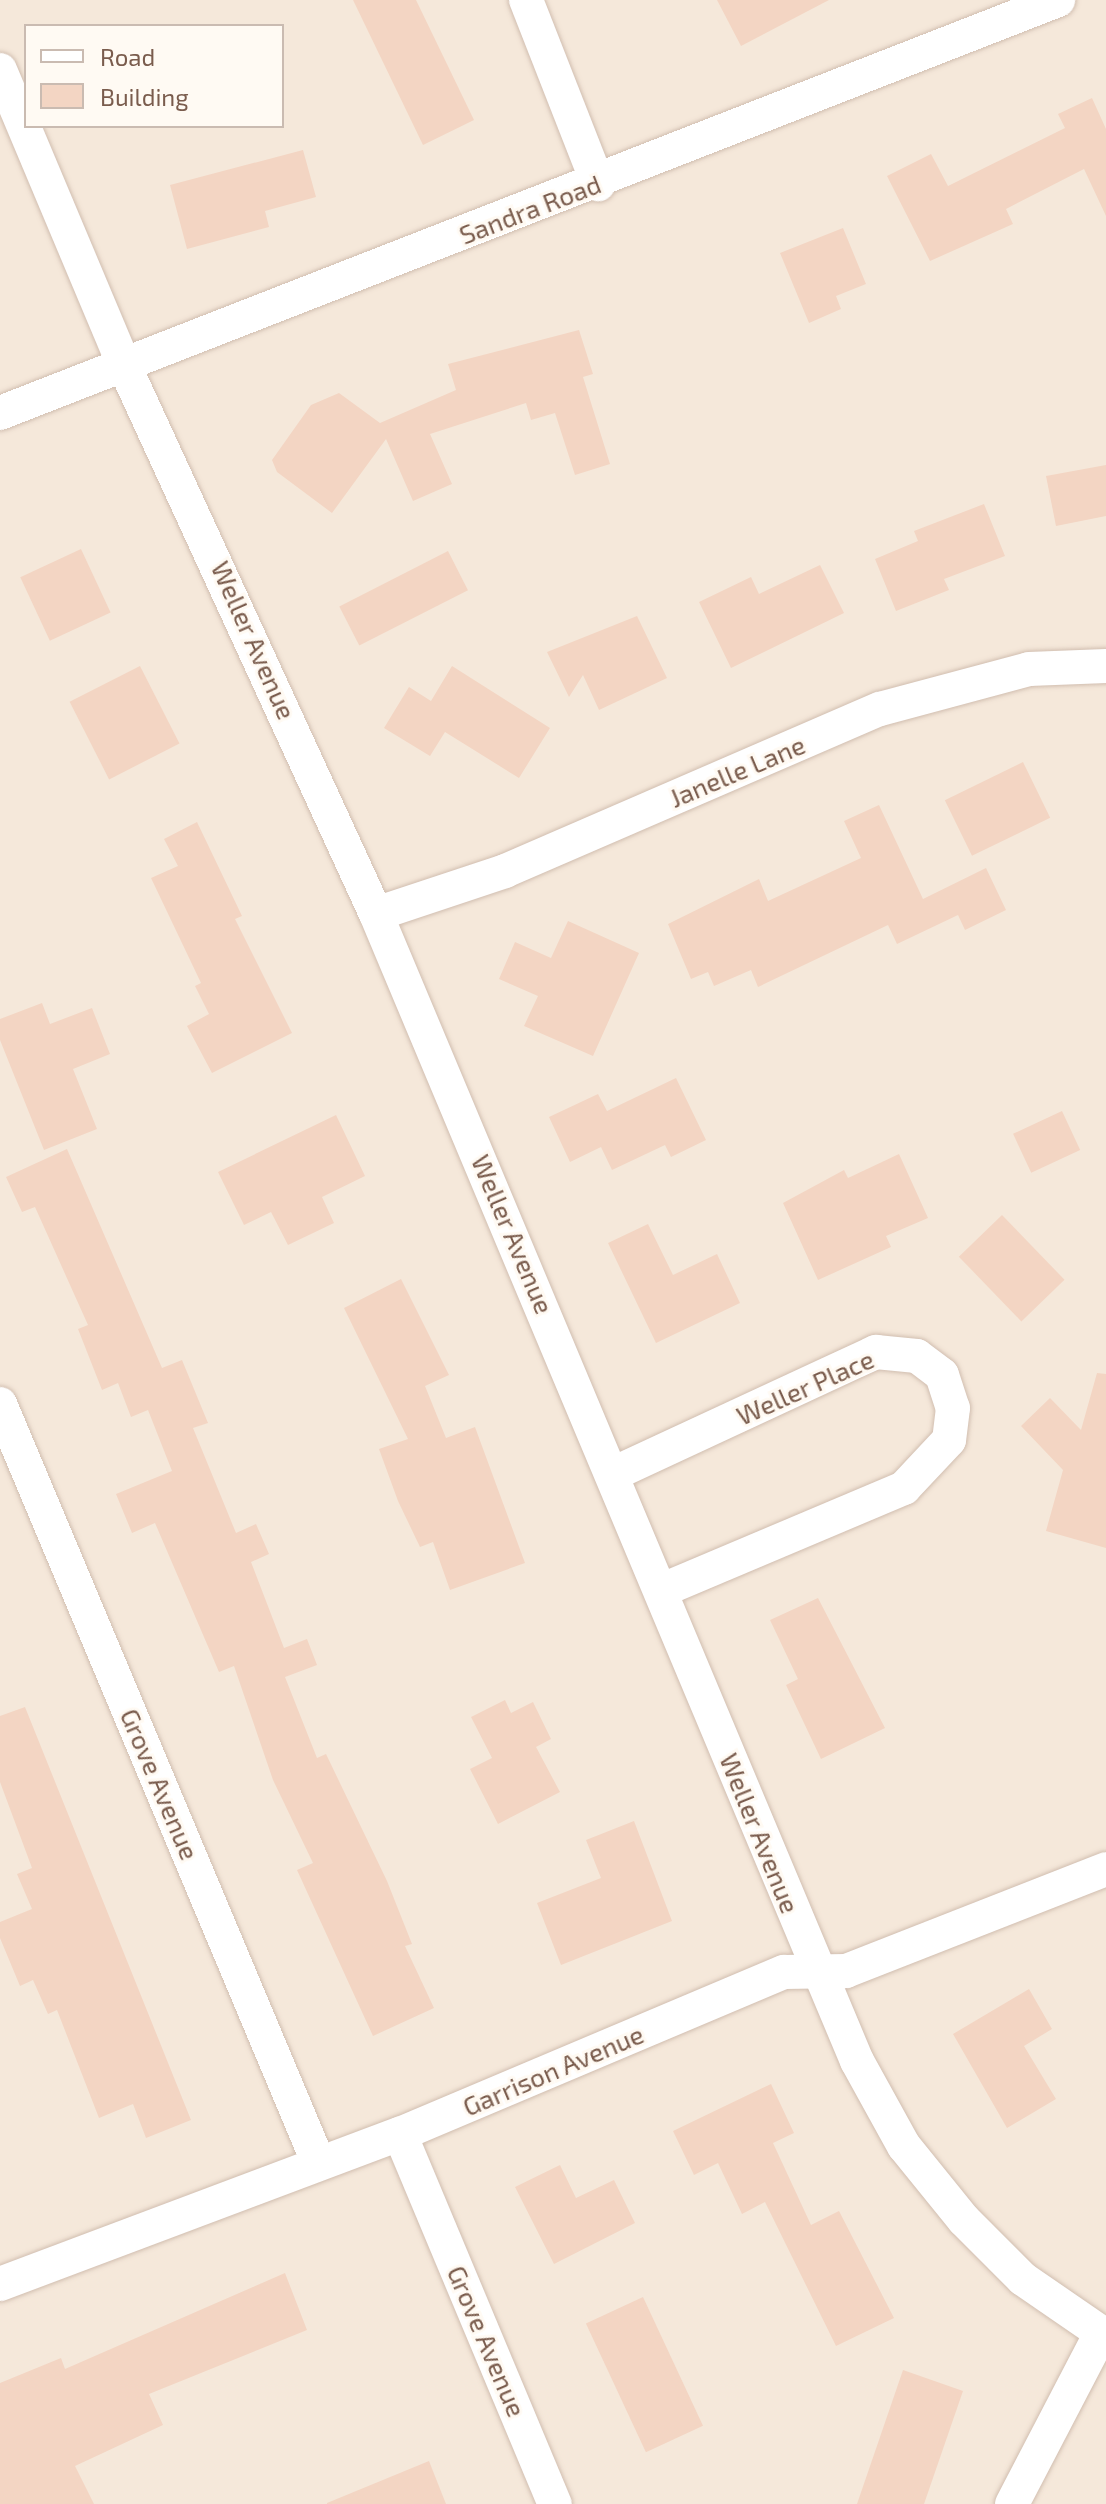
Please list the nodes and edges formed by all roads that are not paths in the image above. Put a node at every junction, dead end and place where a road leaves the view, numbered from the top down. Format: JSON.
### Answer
{"nodes":[{"id":1,"x":526,"y":0,"type":"edge"},
{"id":2,"x":1058,"y":0,"type":"edge"},
{"id":3,"x":994,"y":11,"type":"edge"},
{"id":4,"x":0,"y":70,"type":"edge"},
{"id":5,"x":24,"y":127,"type":"edge"},
{"id":6,"x":24,"y":128,"type":"edge"},
{"id":7,"x":598,"y":184,"type":"junction"},
{"id":8,"x":123,"y":363,"type":"junction"},
{"id":9,"x":0,"y":413,"type":"edge"},
{"id":10,"x":1106,"y":666,"type":"edge"},
{"id":11,"x":376,"y":914,"type":"junction"},
{"id":12,"x":0,"y":1404,"type":"edge"},
{"id":13,"x":615,"y":1473,"type":"junction"},
{"id":14,"x":665,"y":1589,"type":"junction"},
{"id":15,"x":1106,"y":1869,"type":"edge"},
{"id":16,"x":818,"y":1973,"type":"junction"},
{"id":17,"x":400,"y":2134,"type":"junction"},
{"id":18,"x":319,"y":2164,"type":"junction"},
{"id":19,"x":0,"y":2284,"type":"edge"},
{"id":20,"x":1104,"y":2334,"type":"edge"},
{"id":21,"x":555,"y":2504,"type":"edge"},
{"id":22,"x":1012,"y":2504,"type":"edge"}],
"edges":[{"from":1,"to":7,"type":"street"},
{"from":2,"to":3,"type":"street","name":"Sandra Road"},
{"from":3,"to":7,"type":"street","name":"Sandra Road"},
{"from":4,"to":5,"type":"street","name":"Weller Avenue"},
{"from":6,"to":8,"type":"street","name":"Weller Avenue"},
{"from":7,"to":8,"type":"street","name":"Sandra Road"},
{"from":8,"to":9,"type":"street","name":"Sandra Road"},
{"from":8,"to":11,"type":"street","name":"Weller Avenue"},
{"from":10,"to":11,"type":"street","name":"Janelle Lane"},
{"from":11,"to":13,"type":"street","name":"Weller Avenue"},
{"from":12,"to":18,"type":"street","name":"Grove Avenue"},
{"from":13,"to":14,"type":"street","name":"Weller Avenue"},
{"from":13,"to":14,"type":"street","name":"Weller Place"},
{"from":14,"to":16,"type":"street","name":"Weller Avenue"},
{"from":15,"to":16,"type":"street","name":"Garrison Avenue"},
{"from":16,"to":17,"type":"street","name":"Garrison Avenue"},
{"from":16,"to":20,"type":"street","name":"Weller Avenue"},
{"from":17,"to":18,"type":"street","name":"Garrison Avenue"},
{"from":17,"to":21,"type":"street","name":"Grove Avenue"},
{"from":18,"to":19,"type":"street","name":"Garrison Avenue"},
{"from":20,"to":22,"type":"street"}]}
